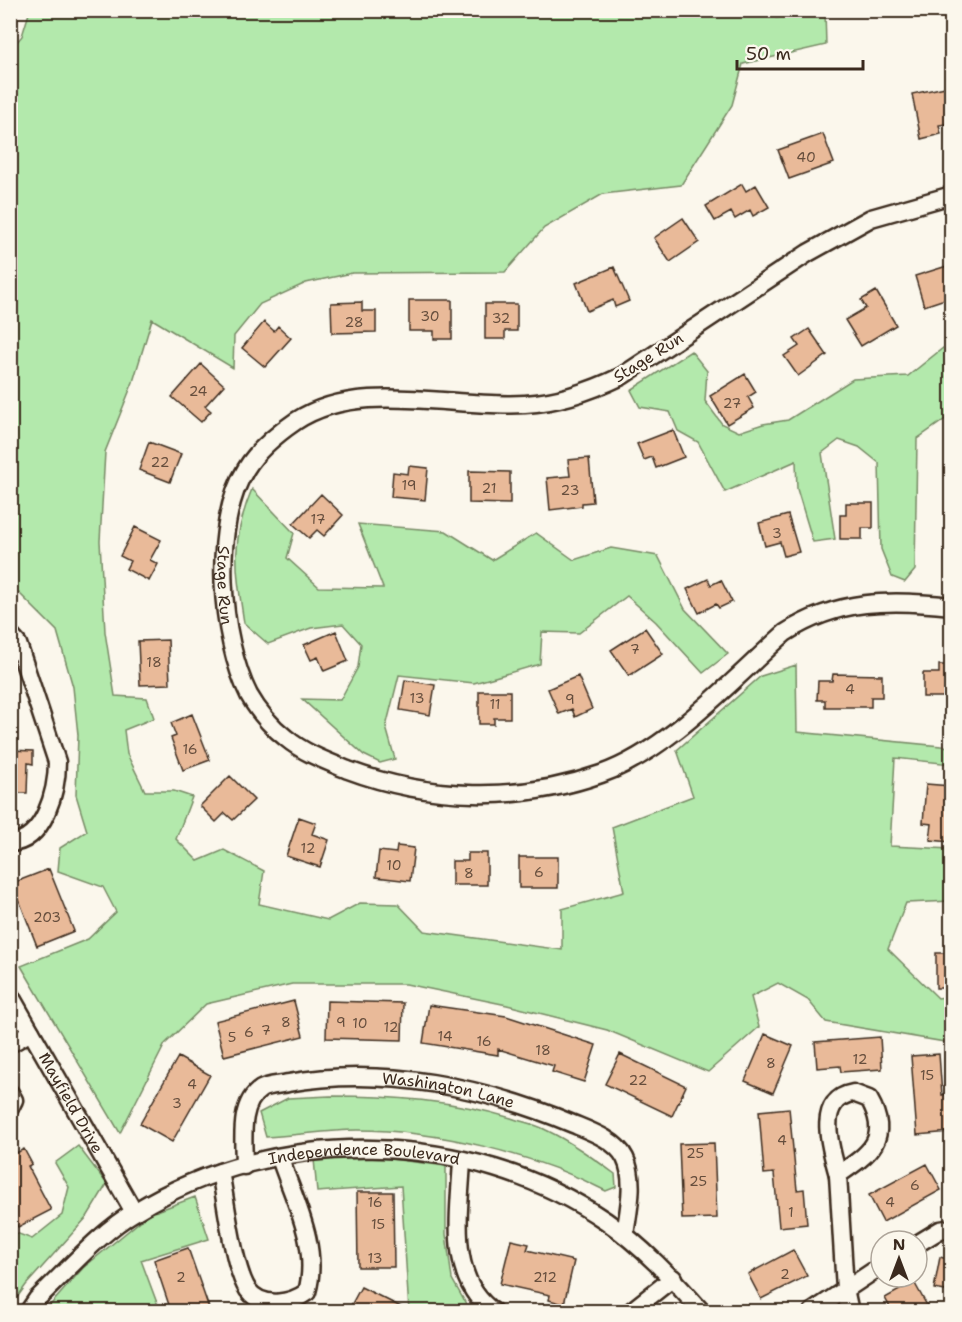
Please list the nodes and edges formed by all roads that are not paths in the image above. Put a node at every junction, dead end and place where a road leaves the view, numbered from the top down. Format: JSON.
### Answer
{"nodes":[{"id":1,"x":951,"y":195,"type":"edge"},
{"id":2,"x":951,"y":606,"type":"edge"},
{"id":3,"x":10,"y":635,"type":"edge"},
{"id":4,"x":10,"y":843,"type":"edge"},
{"id":5,"x":10,"y":995,"type":"edge"},
{"id":6,"x":31,"y":1032,"type":"junction"},
{"id":7,"x":10,"y":1044,"type":"edge"},
{"id":8,"x":10,"y":1093,"type":"edge"},
{"id":9,"x":10,"y":1108,"type":"edge"},
{"id":10,"x":280,"y":1158,"type":"junction"},
{"id":11,"x":462,"y":1161,"type":"junction"},
{"id":12,"x":244,"y":1166,"type":"junction"},
{"id":13,"x":220,"y":1172,"type":"junction"},
{"id":14,"x":838,"y":1175,"type":"junction"},
{"id":15,"x":134,"y":1212,"type":"junction"},
{"id":16,"x":951,"y":1228,"type":"edge"},
{"id":17,"x":625,"y":1235,"type":"junction"},
{"id":18,"x":929,"y":1237,"type":"edge"},
{"id":19,"x":869,"y":1274,"type":"edge"},
{"id":20,"x":673,"y":1278,"type":"junction"},
{"id":21,"x":845,"y":1289,"type":"junction"},
{"id":22,"x":28,"y":1311,"type":"edge"},
{"id":23,"x":494,"y":1311,"type":"edge"},
{"id":24,"x":630,"y":1311,"type":"edge"},
{"id":25,"x":702,"y":1311,"type":"edge"},
{"id":26,"x":813,"y":1311,"type":"edge"},
{"id":27,"x":850,"y":1311,"type":"edge"}],
"edges":[{"from":1,"to":2,"type":"street","name":"Stage Run"},
{"from":3,"to":4,"type":"street"},
{"from":5,"to":6,"type":"street","name":"Mayfield Drive"},
{"from":6,"to":7,"type":"street"},
{"from":6,"to":15,"type":"street","name":"Mayfield Drive"},
{"from":8,"to":9,"type":"street"},
{"from":10,"to":11,"type":"street","name":"Independence Boulevard"},
{"from":10,"to":12,"type":"street","name":"Independence Boulevard"},
{"from":10,"to":13,"type":"street"},
{"from":11,"to":17,"type":"street","name":"Independence Boulevard"},
{"from":11,"to":23,"type":"street"},
{"from":12,"to":13,"type":"street","name":"Independence Boulevard"},
{"from":12,"to":17,"type":"street","name":"Washington Lane"},
{"from":13,"to":15,"type":"street","name":"Independence Boulevard"},
{"from":14,"to":14,"type":"street"},
{"from":14,"to":21,"type":"street"},
{"from":15,"to":22,"type":"street","name":"Independence Boulevard"},
{"from":16,"to":18,"type":"street"},
{"from":17,"to":20,"type":"street","name":"Independence Boulevard"},
{"from":19,"to":21,"type":"street"},
{"from":20,"to":24,"type":"street"},
{"from":20,"to":25,"type":"street","name":"Independence Boulevard"},
{"from":21,"to":26,"type":"street"},
{"from":21,"to":27,"type":"street"}]}
